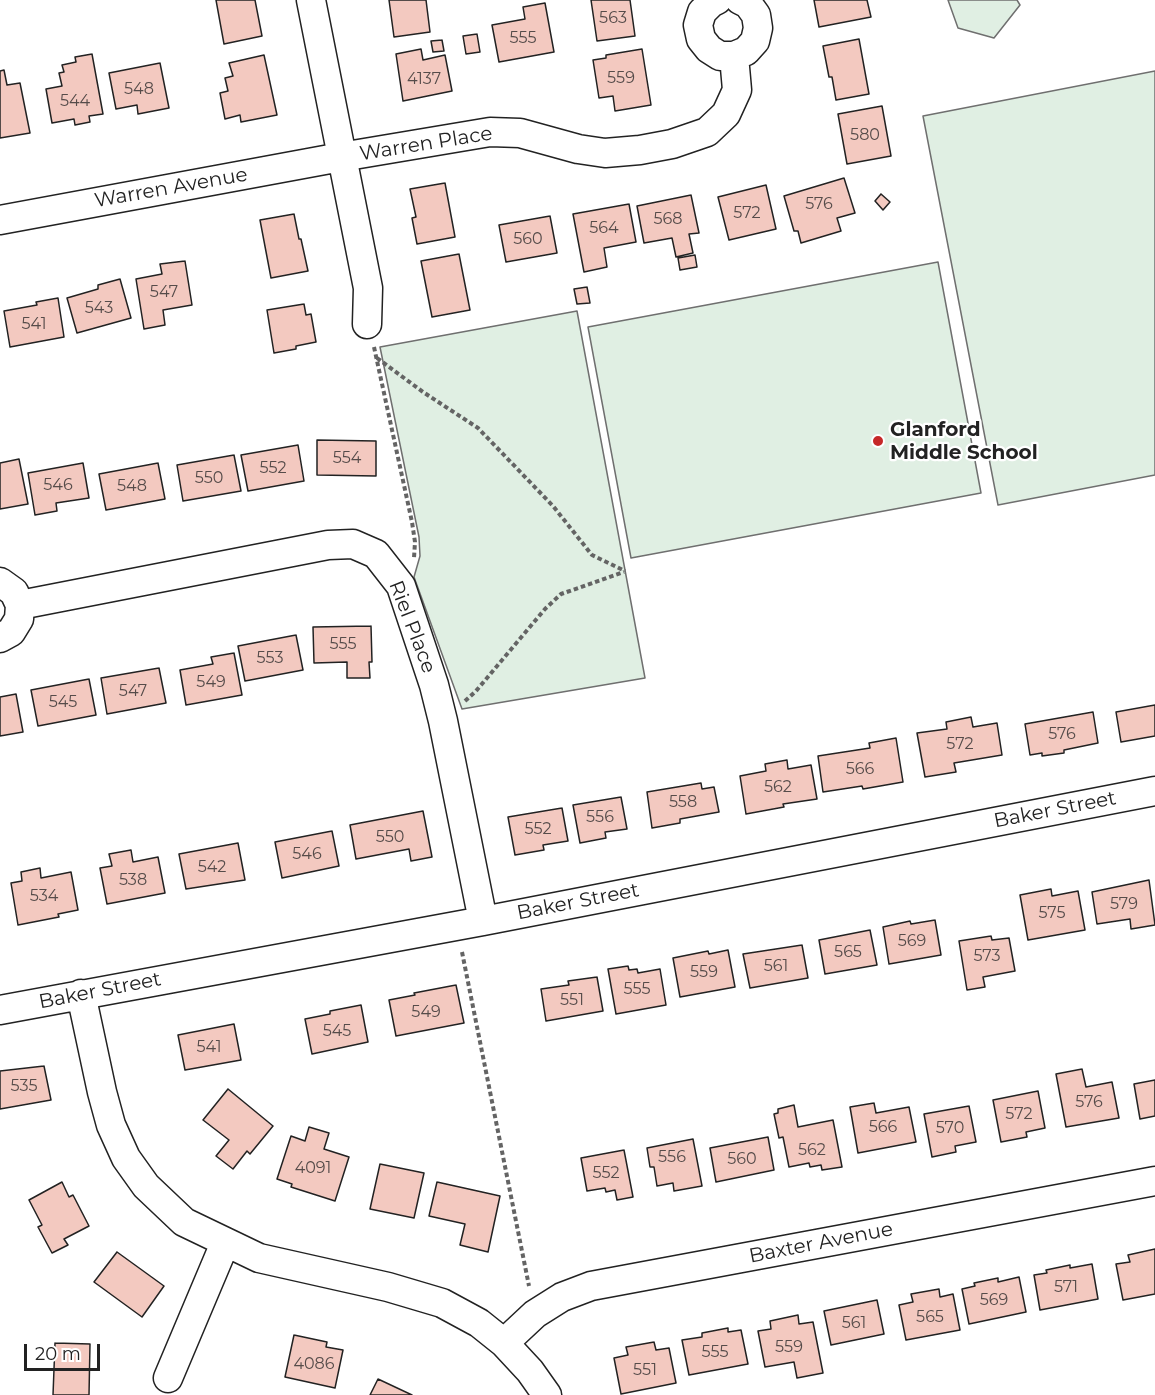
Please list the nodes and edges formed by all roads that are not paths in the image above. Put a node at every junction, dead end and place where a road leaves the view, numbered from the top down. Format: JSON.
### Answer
{"nodes":[{"id":1,"x":311,"y":0,"type":"edge"},
{"id":2,"x":717,"y":0,"type":"edge"},
{"id":3,"x":740,"y":0,"type":"edge"},
{"id":4,"x":734,"y":56,"type":"junction"},
{"id":5,"x":341,"y":157,"type":"junction"},
{"id":6,"x":0,"y":220,"type":"edge"},
{"id":7,"x":367,"y":324,"type":"road end"},
{"id":8,"x":0,"y":582,"type":"edge"},
{"id":9,"x":20,"y":605,"type":"junction"},
{"id":10,"x":0,"y":638,"type":"edge"},
{"id":11,"x":1155,"y":791,"type":"edge"},
{"id":12,"x":470,"y":923,"type":"junction"},
{"id":13,"x":81,"y":994,"type":"junction"},
{"id":14,"x":0,"y":1010,"type":"edge"},
{"id":15,"x":1155,"y":1181,"type":"edge"},
{"id":16,"x":225,"y":1242,"type":"junction"},
{"id":17,"x":504,"y":1342,"type":"junction"},
{"id":18,"x":168,"y":1378,"type":"dead end"},
{"id":19,"x":547,"y":1395,"type":"edge"}],
"edges":[{"from":1,"to":5,"type":"street"},
{"from":2,"to":4,"type":"street"},
{"from":3,"to":4,"type":"street"},
{"from":4,"to":5,"type":"street","name":"Warren Place"},
{"from":5,"to":6,"type":"street","name":"Warren Avenue"},
{"from":5,"to":7,"type":"street"},
{"from":8,"to":9,"type":"street"},
{"from":9,"to":10,"type":"street"},
{"from":9,"to":12,"type":"street","name":"Riel Place"},
{"from":11,"to":12,"type":"street","name":"Baker Street"},
{"from":12,"to":13,"type":"street","name":"Baker Street"},
{"from":13,"to":14,"type":"street","name":"Baker Street"},
{"from":13,"to":16,"type":"street"},
{"from":15,"to":17,"type":"street","name":"Baxter Avenue"},
{"from":16,"to":17,"type":"street"},
{"from":16,"to":18,"type":"street"},
{"from":17,"to":19,"type":"street"}]}
